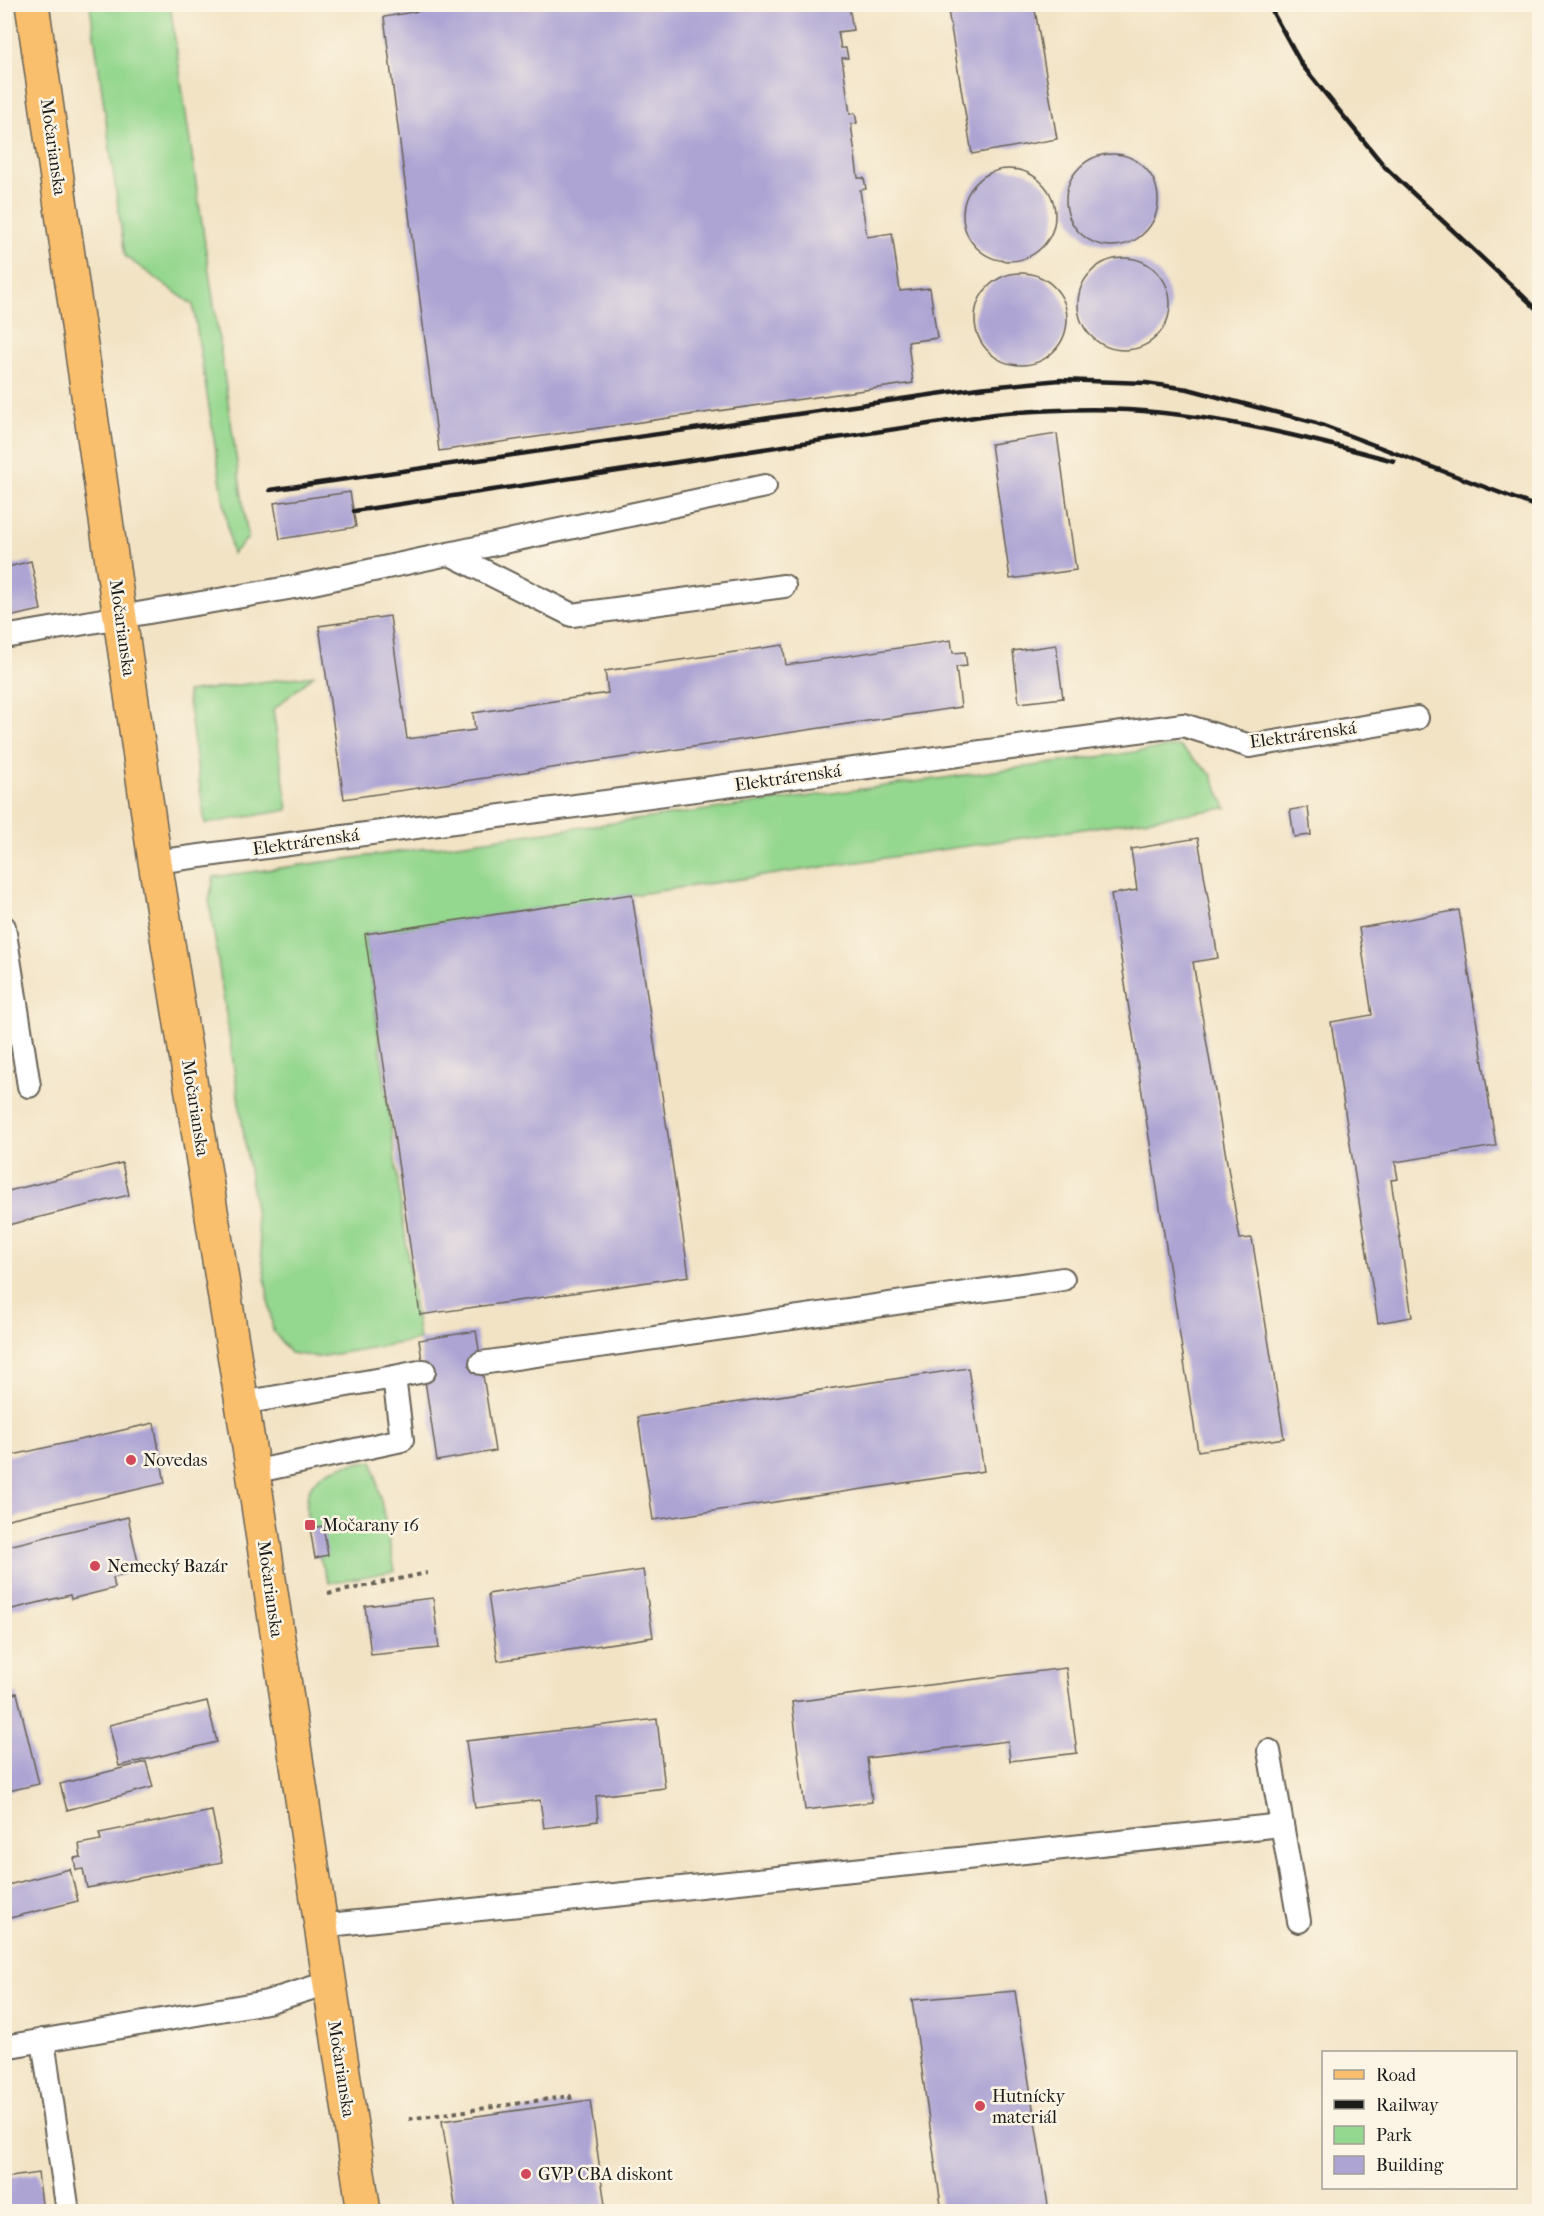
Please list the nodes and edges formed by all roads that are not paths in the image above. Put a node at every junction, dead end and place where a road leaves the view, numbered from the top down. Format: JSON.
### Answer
{"nodes":[{"id":1,"x":32,"y":4,"type":"edge"},
{"id":2,"x":765,"y":486,"type":"dead end"},
{"id":3,"x":452,"y":555,"type":"junction"},
{"id":4,"x":784,"y":586,"type":"dead end"},
{"id":5,"x":121,"y":619,"type":"junction"},
{"id":6,"x":4,"y":637,"type":"edge"},
{"id":7,"x":1417,"y":718,"type":"dead end"},
{"id":8,"x":155,"y":862,"type":"junction"},
{"id":9,"x":4,"y":927,"type":"edge"},
{"id":10,"x":29,"y":1086,"type":"dead end"},
{"id":11,"x":1063,"y":1279,"type":"dead end"},
{"id":12,"x":481,"y":1363,"type":"dead end"},
{"id":13,"x":423,"y":1371,"type":"dead end"},
{"id":14,"x":394,"y":1377,"type":"junction"},
{"id":15,"x":242,"y":1403,"type":"junction"},
{"id":16,"x":253,"y":1472,"type":"junction"},
{"id":17,"x":1269,"y":1751,"type":"dead end"},
{"id":18,"x":1282,"y":1825,"type":"junction"},
{"id":19,"x":1299,"y":1921,"type":"dead end"},
{"id":20,"x":319,"y":1926,"type":"junction"},
{"id":21,"x":328,"y":1983,"type":"junction"},
{"id":22,"x":43,"y":2040,"type":"junction"},
{"id":23,"x":4,"y":2047,"type":"edge"},
{"id":24,"x":68,"y":2211,"type":"edge"},
{"id":25,"x":364,"y":2211,"type":"edge"}],
"edges":[{"from":1,"to":5,"type":"main road","name":"Močarianska"},
{"from":2,"to":3,"type":"lane"},
{"from":3,"to":4,"type":"lane"},
{"from":3,"to":5,"type":"lane"},
{"from":5,"to":6,"type":"lane"},
{"from":5,"to":8,"type":"main road","name":"Močarianska"},
{"from":7,"to":8,"type":"lane","name":"Elektrárenská"},
{"from":8,"to":15,"type":"main road","name":"Močarianska"},
{"from":9,"to":10,"type":"lane"},
{"from":11,"to":12,"type":"lane"},
{"from":13,"to":14,"type":"lane"},
{"from":14,"to":15,"type":"lane"},
{"from":14,"to":16,"type":"lane"},
{"from":15,"to":16,"type":"main road","name":"Močarianska"},
{"from":16,"to":20,"type":"main road","name":"Močarianska"},
{"from":17,"to":18,"type":"lane"},
{"from":18,"to":19,"type":"lane"},
{"from":18,"to":20,"type":"lane"},
{"from":20,"to":21,"type":"main road","name":"Močarianska"},
{"from":21,"to":22,"type":"lane"},
{"from":21,"to":25,"type":"main road","name":"Močarianska"},
{"from":22,"to":23,"type":"lane"},
{"from":22,"to":24,"type":"lane"}]}
